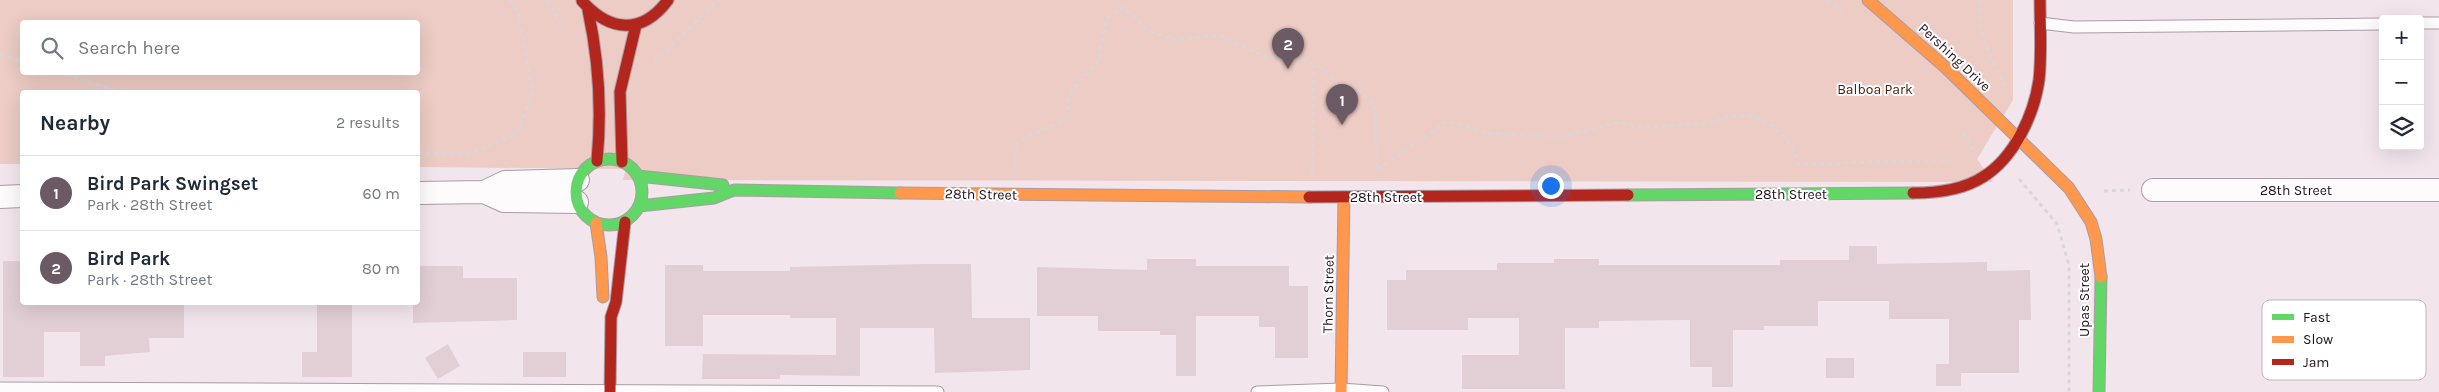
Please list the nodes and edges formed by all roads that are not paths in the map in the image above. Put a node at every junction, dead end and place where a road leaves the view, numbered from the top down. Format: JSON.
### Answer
{"nodes":[{"id":1,"x":581,"y":0,"type":"edge"},
{"id":2,"x":668,"y":0,"type":"edge"},
{"id":3,"x":1868,"y":0,"type":"edge"},
{"id":4,"x":2040,"y":0,"type":"edge"},
{"id":5,"x":588,"y":10,"type":"junction"},
{"id":6,"x":2040,"y":23,"type":"junction"},
{"id":7,"x":2439,"y":23,"type":"edge"},
{"id":8,"x":2379,"y":24,"type":"edge"},
{"id":9,"x":2424,"y":24,"type":"edge"},
{"id":10,"x":636,"y":25,"type":"junction"},
{"id":11,"x":2019,"y":139,"type":"junction"},
{"id":12,"x":597,"y":161,"type":"junction"},
{"id":13,"x":622,"y":162,"type":"junction"},
{"id":14,"x":638,"y":176,"type":"junction"},
{"id":15,"x":734,"y":190,"type":"junction"},
{"id":16,"x":2153,"y":190,"type":"road end"},
{"id":17,"x":2439,"y":190,"type":"edge"},
{"id":18,"x":577,"y":191,"type":"junction"},
{"id":19,"x":420,"y":193,"type":"edge"},
{"id":20,"x":20,"y":196,"type":"edge"},
{"id":21,"x":0,"y":197,"type":"edge"},
{"id":22,"x":1344,"y":197,"type":"junction"},
{"id":23,"x":639,"y":206,"type":"junction"},
{"id":24,"x":625,"y":222,"type":"junction"},
{"id":25,"x":596,"y":224,"type":"junction"},
{"id":26,"x":611,"y":317,"type":"junction"},
{"id":27,"x":0,"y":388,"type":"edge"},
{"id":28,"x":610,"y":390,"type":"edge"},
{"id":29,"x":1341,"y":390,"type":"edge"},
{"id":30,"x":938,"y":392,"type":"edge"},
{"id":31,"x":1257,"y":392,"type":"edge"},
{"id":32,"x":1383,"y":392,"type":"edge"},
{"id":33,"x":2099,"y":392,"type":"edge"}],
"edges":[{"from":1,"to":5,"type":"street"},
{"from":2,"to":10,"type":"street"},
{"from":3,"to":11,"type":"street","name":"Pershing Drive"},
{"from":4,"to":6,"type":"street"},
{"from":5,"to":10,"type":"street"},
{"from":5,"to":12,"type":"street"},
{"from":6,"to":8,"type":"lane"},
{"from":6,"to":11,"type":"street"},
{"from":7,"to":9,"type":"lane"},
{"from":10,"to":13,"type":"street"},
{"from":11,"to":22,"type":"street","name":"28th Street"},
{"from":11,"to":33,"type":"street","name":"Upas Street"},
{"from":12,"to":13,"type":"street"},
{"from":12,"to":18,"type":"street"},
{"from":13,"to":14,"type":"street"},
{"from":14,"to":15,"type":"street","name":"28th Street"},
{"from":14,"to":23,"type":"street"},
{"from":15,"to":22,"type":"street","name":"28th Street"},
{"from":15,"to":23,"type":"street","name":"28th Street"},
{"from":16,"to":17,"type":"street","name":"28th Street"},
{"from":18,"to":19,"type":"street"},
{"from":18,"to":25,"type":"street"},
{"from":20,"to":21,"type":"street"},
{"from":22,"to":29,"type":"street","name":"Thorn Street"},
{"from":23,"to":24,"type":"street"},
{"from":24,"to":25,"type":"street"},
{"from":24,"to":26,"type":"street"},
{"from":25,"to":26,"type":"street"},
{"from":26,"to":28,"type":"street"},
{"from":27,"to":28,"type":"lane"},
{"from":28,"to":30,"type":"lane"},
{"from":29,"to":31,"type":"lane"},
{"from":29,"to":32,"type":"lane"}]}
